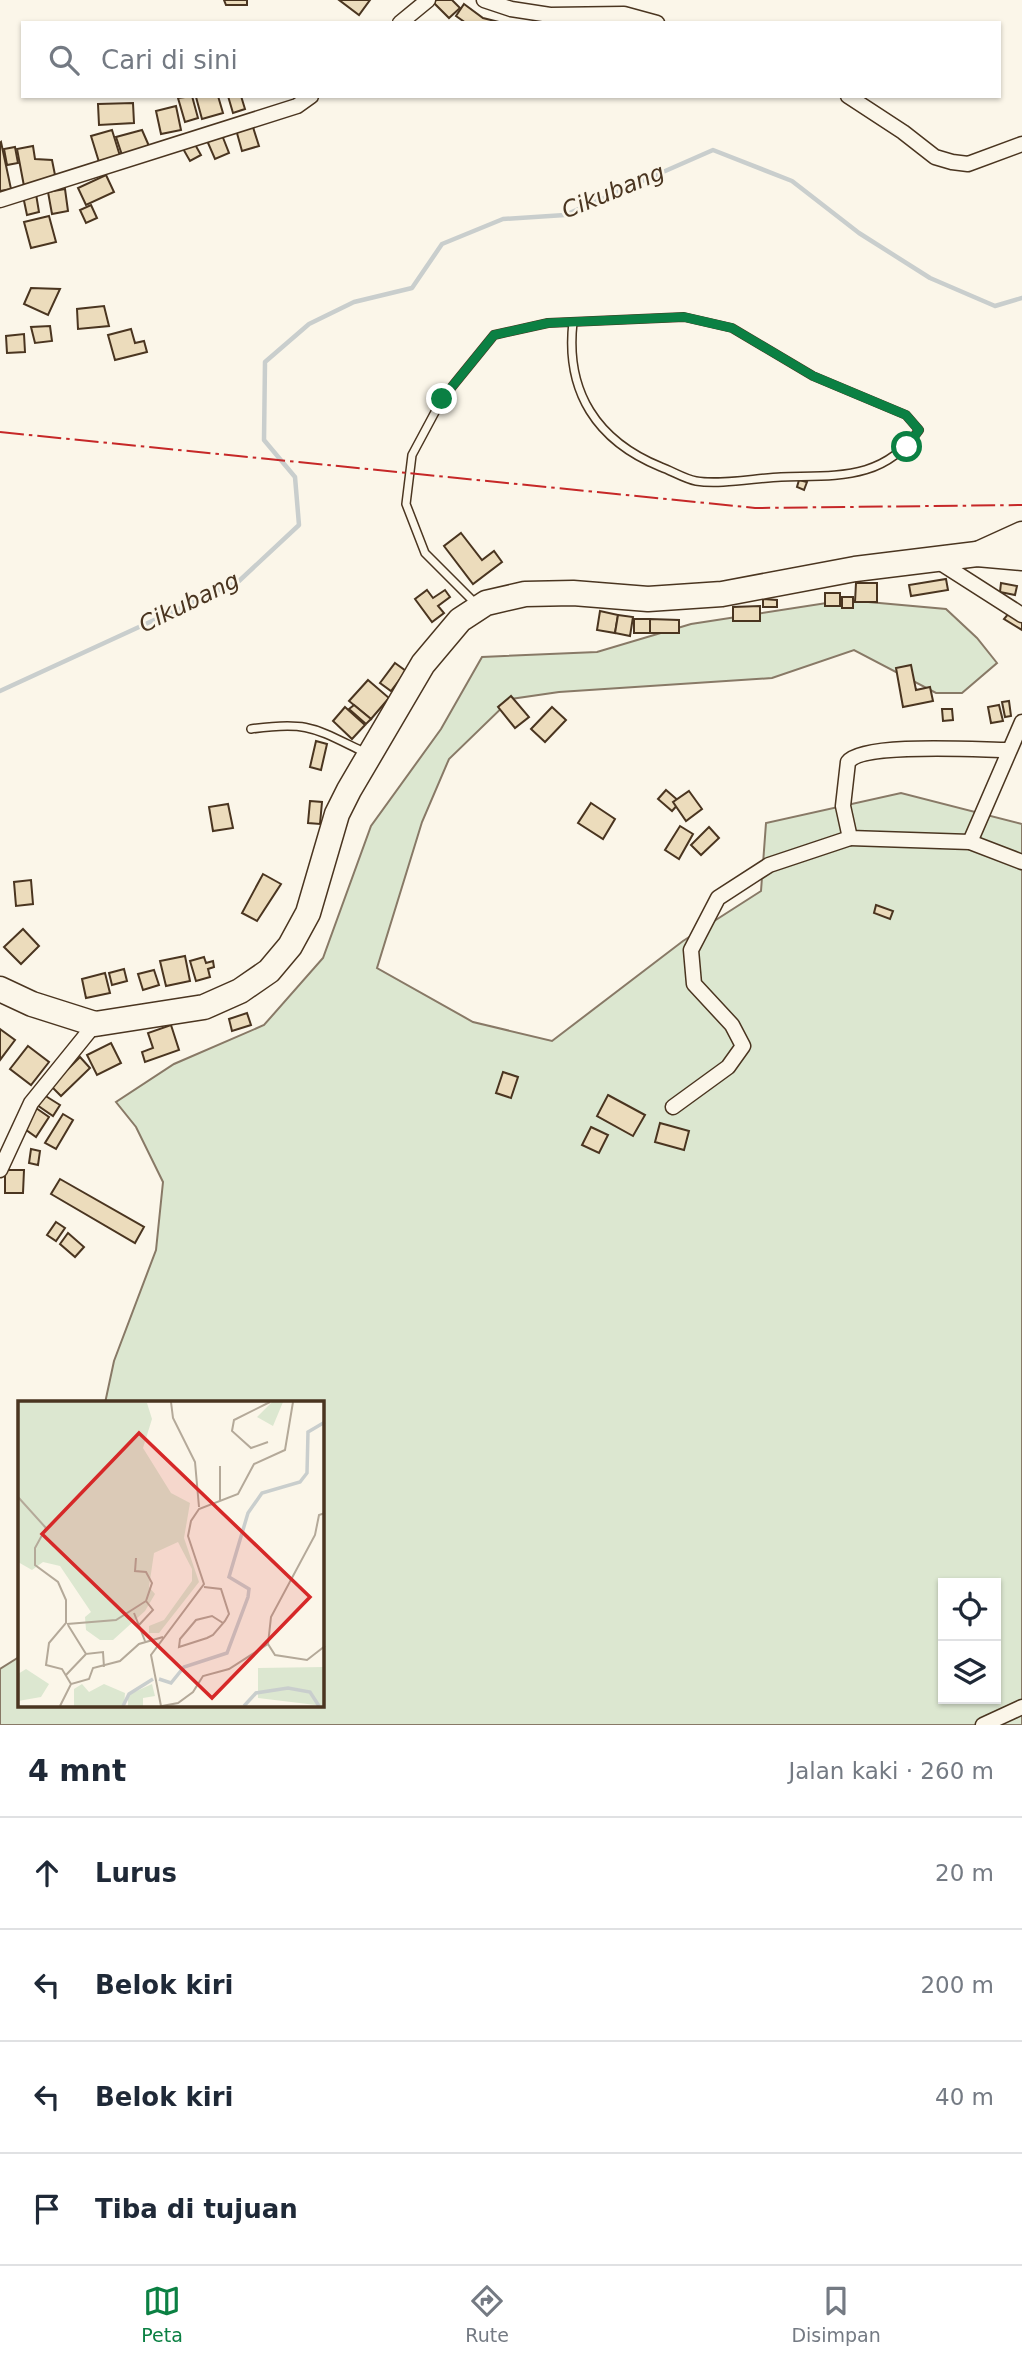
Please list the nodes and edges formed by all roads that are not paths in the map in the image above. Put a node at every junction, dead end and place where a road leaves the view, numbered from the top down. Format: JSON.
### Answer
{"nodes":[{"id":1,"x":428,"y":0,"type":"edge"},
{"id":2,"x":484,"y":0,"type":"edge"},
{"id":3,"x":402,"y":21,"type":"edge"},
{"id":4,"x":650,"y":21,"type":"edge"},
{"id":5,"x":308,"y":98,"type":"edge"},
{"id":6,"x":851,"y":98,"type":"edge"},
{"id":7,"x":1022,"y":144,"type":"edge"},
{"id":8,"x":0,"y":200,"type":"edge"},
{"id":9,"x":573,"y":322,"type":"junction"},
{"id":10,"x":1022,"y":534,"type":"edge"},
{"id":11,"x":977,"y":554,"type":"junction"},
{"id":12,"x":1022,"y":558,"type":"edge"},
{"id":13,"x":935,"y":559,"type":"junction"},
{"id":14,"x":480,"y":607,"type":"junction"},
{"id":15,"x":1022,"y":615,"type":"edge"},
{"id":16,"x":1022,"y":722,"type":"edge"},
{"id":17,"x":251,"y":729,"type":"dead end"},
{"id":18,"x":1008,"y":750,"type":"junction"},
{"id":19,"x":371,"y":756,"type":"junction"},
{"id":20,"x":850,"y":838,"type":"junction"},
{"id":21,"x":970,"y":842,"type":"junction"},
{"id":22,"x":1022,"y":862,"type":"edge"},
{"id":23,"x":0,"y":989,"type":"edge"},
{"id":24,"x":95,"y":1024,"type":"junction"},
{"id":25,"x":673,"y":1107,"type":"dead end"},
{"id":26,"x":0,"y":1170,"type":"edge"},
{"id":27,"x":1022,"y":1707,"type":"edge"},
{"id":28,"x":983,"y":1725,"type":"edge"}],
"edges":[{"from":1,"to":3,"type":"street"},
{"from":2,"to":4,"type":"street"},
{"from":5,"to":8,"type":"street"},
{"from":6,"to":7,"type":"street"},
{"from":9,"to":9,"type":"lane"},
{"from":9,"to":14,"type":"lane"},
{"from":10,"to":11,"type":"highway"},
{"from":11,"to":12,"type":"highway"},
{"from":11,"to":13,"type":"highway"},
{"from":13,"to":14,"type":"highway"},
{"from":13,"to":15,"type":"street"},
{"from":14,"to":19,"type":"highway"},
{"from":16,"to":18,"type":"street"},
{"from":17,"to":19,"type":"lane"},
{"from":18,"to":20,"type":"street"},
{"from":18,"to":21,"type":"street"},
{"from":19,"to":24,"type":"highway"},
{"from":20,"to":21,"type":"street"},
{"from":20,"to":25,"type":"street"},
{"from":21,"to":22,"type":"street"},
{"from":23,"to":24,"type":"highway"},
{"from":24,"to":26,"type":"street"},
{"from":27,"to":28,"type":"street"}]}
